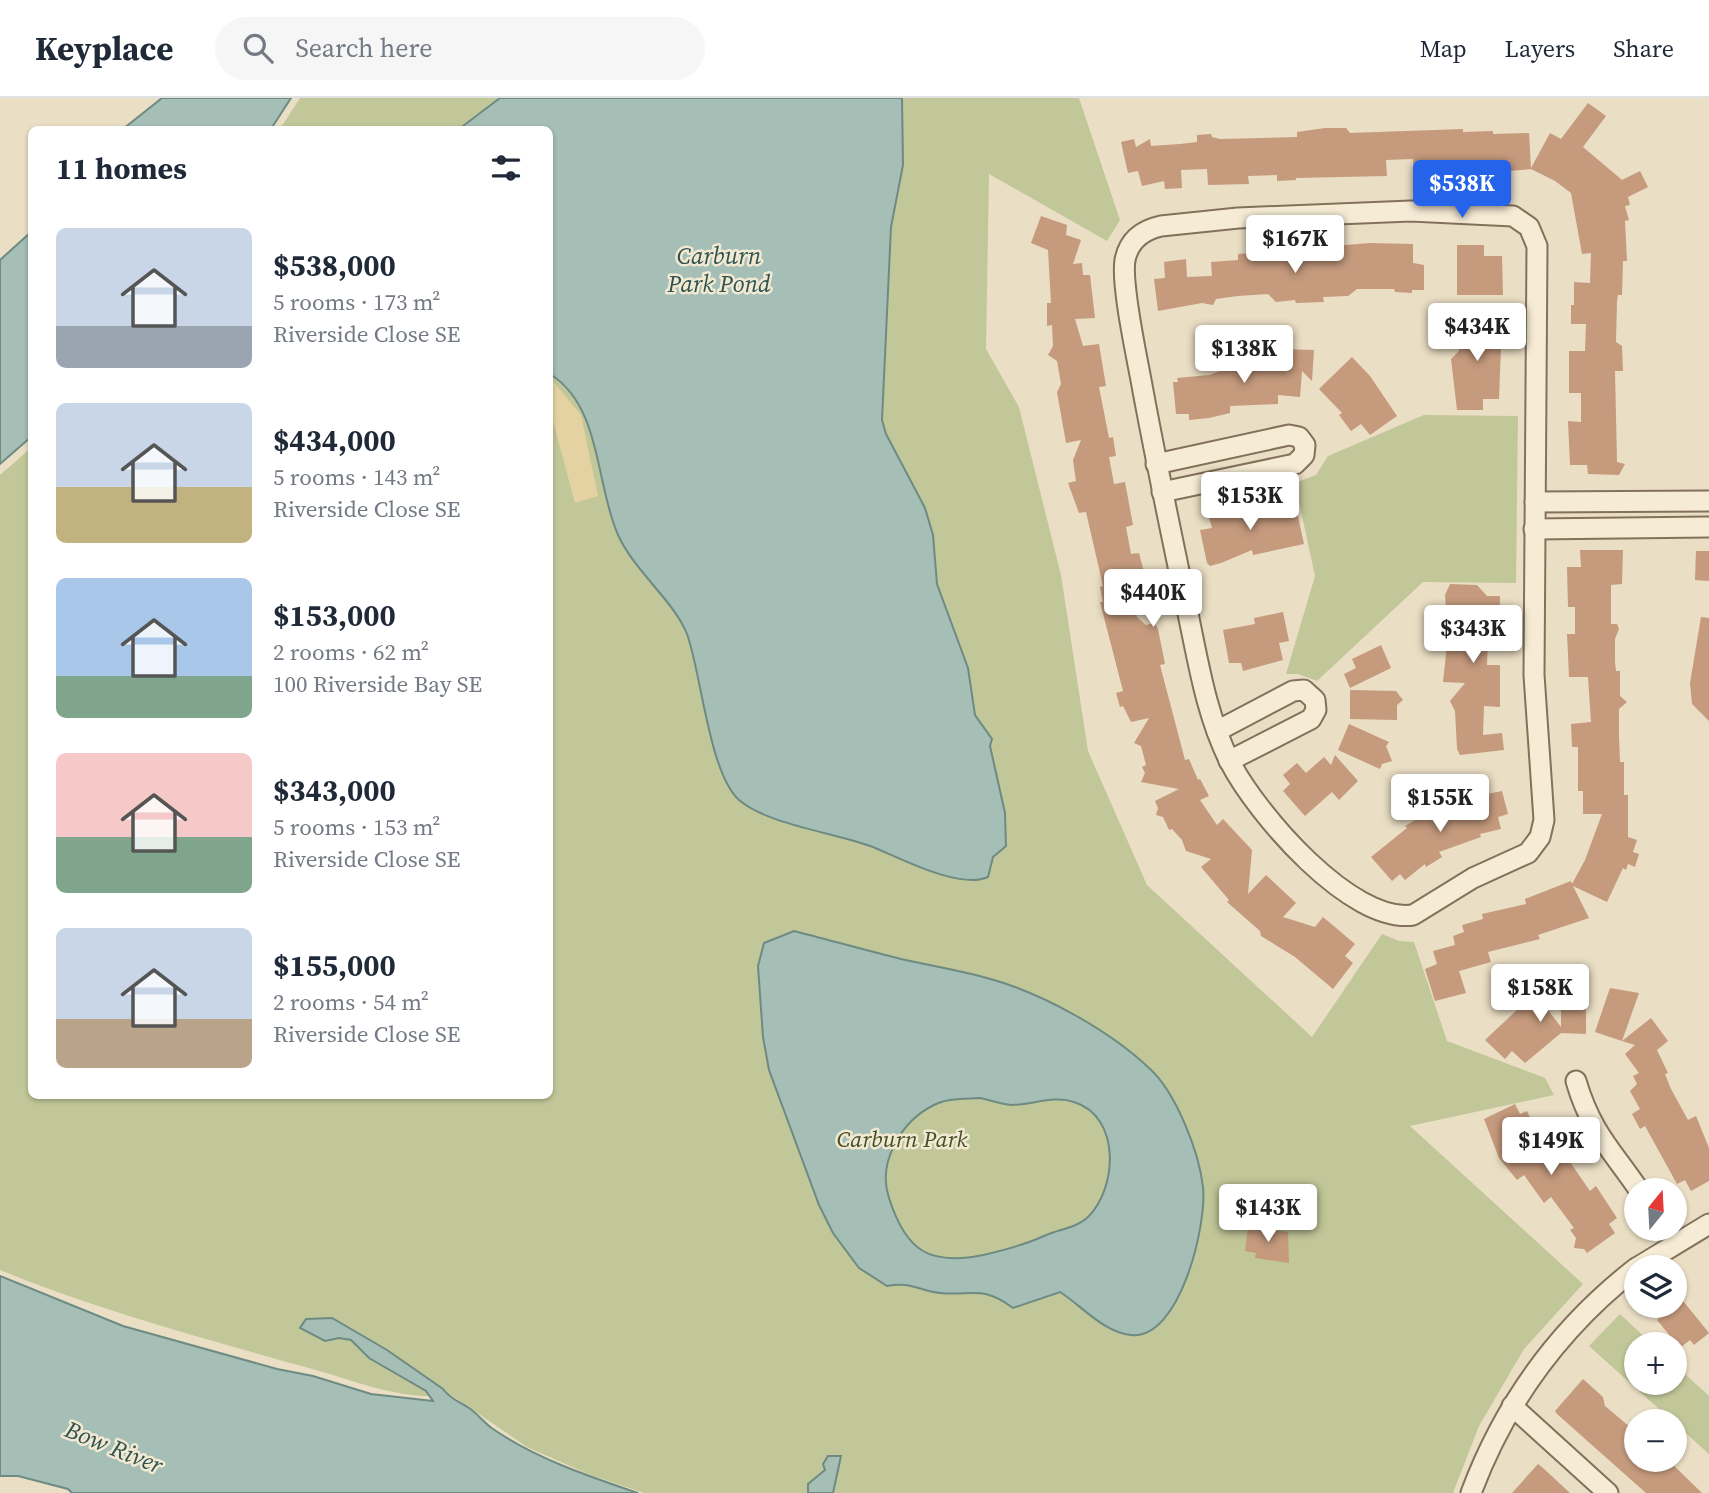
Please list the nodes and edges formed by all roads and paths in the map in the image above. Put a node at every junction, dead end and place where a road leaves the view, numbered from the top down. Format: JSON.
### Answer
{"nodes":[{"id":1,"x":1156,"y":464,"type":"junction"},
{"id":2,"x":1162,"y":492,"type":"junction"},
{"id":3,"x":1709,"y":501,"type":"edge"},
{"id":4,"x":1535,"y":502,"type":"junction"},
{"id":5,"x":1709,"y":527,"type":"edge"},
{"id":6,"x":1534,"y":529,"type":"junction"},
{"id":7,"x":1217,"y":731,"type":"junction"},
{"id":8,"x":1229,"y":761,"type":"junction"},
{"id":9,"x":1576,"y":1081,"type":"dead end"},
{"id":10,"x":1629,"y":1178,"type":"edge"},
{"id":11,"x":1709,"y":1224,"type":"edge"},
{"id":12,"x":1687,"y":1231,"type":"edge"},
{"id":13,"x":1663,"y":1241,"type":"edge"},
{"id":14,"x":1650,"y":1255,"type":"edge"},
{"id":15,"x":1624,"y":1278,"type":"edge"},
{"id":16,"x":1512,"y":1406,"type":"junction"},
{"id":17,"x":1471,"y":1493,"type":"edge"},
{"id":18,"x":1608,"y":1493,"type":"edge"}],
"edges":[{"from":1,"to":2,"type":"street"},
{"from":1,"to":2,"type":"street"},
{"from":1,"to":4,"type":"street"},
{"from":2,"to":7,"type":"street"},
{"from":3,"to":4,"type":"street"},
{"from":4,"to":6,"type":"street"},
{"from":5,"to":6,"type":"street"},
{"from":6,"to":8,"type":"street"},
{"from":7,"to":8,"type":"street"},
{"from":7,"to":8,"type":"street"},
{"from":9,"to":10,"type":"street"},
{"from":11,"to":12,"type":"street"},
{"from":13,"to":14,"type":"street"},
{"from":15,"to":16,"type":"street"},
{"from":16,"to":17,"type":"street"},
{"from":16,"to":18,"type":"street"}]}
